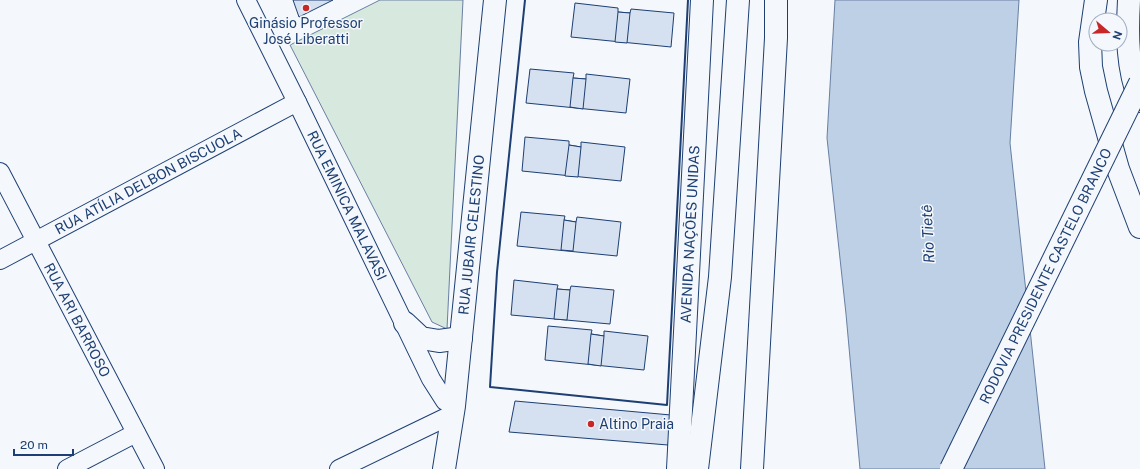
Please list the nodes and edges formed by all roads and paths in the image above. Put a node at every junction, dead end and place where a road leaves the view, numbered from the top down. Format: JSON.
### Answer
{"nodes":[{"id":1,"x":246,"y":0,"type":"edge"},
{"id":2,"x":495,"y":0,"type":"edge"},
{"id":3,"x":702,"y":0,"type":"edge"},
{"id":4,"x":738,"y":0,"type":"edge"},
{"id":5,"x":776,"y":0,"type":"edge"},
{"id":6,"x":1096,"y":0,"type":"edge"},
{"id":7,"x":1129,"y":0,"type":"edge"},
{"id":8,"x":1140,"y":83,"type":"edge"},
{"id":9,"x":1140,"y":101,"type":"edge"},
{"id":10,"x":297,"y":102,"type":"junction"},
{"id":11,"x":0,"y":172,"type":"edge"},
{"id":12,"x":1140,"y":227,"type":"edge"},
{"id":13,"x":36,"y":240,"type":"junction"},
{"id":14,"x":0,"y":260,"type":"edge"},
{"id":15,"x":405,"y":323,"type":"junction"},
{"id":16,"x":461,"y":338,"type":"junction"},
{"id":17,"x":453,"y":410,"type":"junction"},
{"id":18,"x":136,"y":433,"type":"junction"},
{"id":19,"x":752,"y":465,"type":"edge"},
{"id":20,"x":67,"y":469,"type":"edge"},
{"id":21,"x":155,"y":469,"type":"edge"},
{"id":22,"x":339,"y":469,"type":"edge"},
{"id":23,"x":444,"y":469,"type":"edge"},
{"id":24,"x":678,"y":469,"type":"edge"},
{"id":25,"x":697,"y":469,"type":"edge"},
{"id":26,"x":951,"y":469,"type":"edge"}],
"edges":[{"from":1,"to":10,"type":"street","name":"RUA EMINICA MALAVASI"},
{"from":2,"to":16,"type":"main road","name":"RUA JUBAIR CELESTINO"},
{"from":3,"to":24,"type":"main road","name":"AVENIDA NAÇÕES UNIDAS"},
{"from":4,"to":25,"type":"main road"},
{"from":5,"to":19,"type":"main road"},
{"from":6,"to":12,"type":"main road"},
{"from":7,"to":9,"type":"main road"},
{"from":8,"to":26,"type":"main road","name":"RODOVIA PRESIDENTE CASTELO BRANCO","bridge":true},
{"from":10,"to":13,"type":"street","name":"RUA ATÍLIA DELBON BISCUOLA"},
{"from":10,"to":15,"type":"street","name":"RUA EMINICA MALAVASI"},
{"from":11,"to":13,"type":"street","name":"RUA ARI BARROSO"},
{"from":13,"to":14,"type":"street","name":"RUA ATÍLIA DELBON BISCUOLA"},
{"from":13,"to":18,"type":"street","name":"RUA ARI BARROSO"},
{"from":15,"to":16,"type":"main road"},
{"from":15,"to":17,"type":"street","name":"RUA EMINICA MALAVASI"},
{"from":16,"to":17,"type":"main road","name":"RUA JUBAIR CELESTINO"},
{"from":17,"to":22,"type":"street"},
{"from":17,"to":23,"type":"main road","name":"RUA JUBAIR CELESTINO"},
{"from":18,"to":20,"type":"street"},
{"from":18,"to":21,"type":"street","name":"RUA ARI BARROSO"}]}
